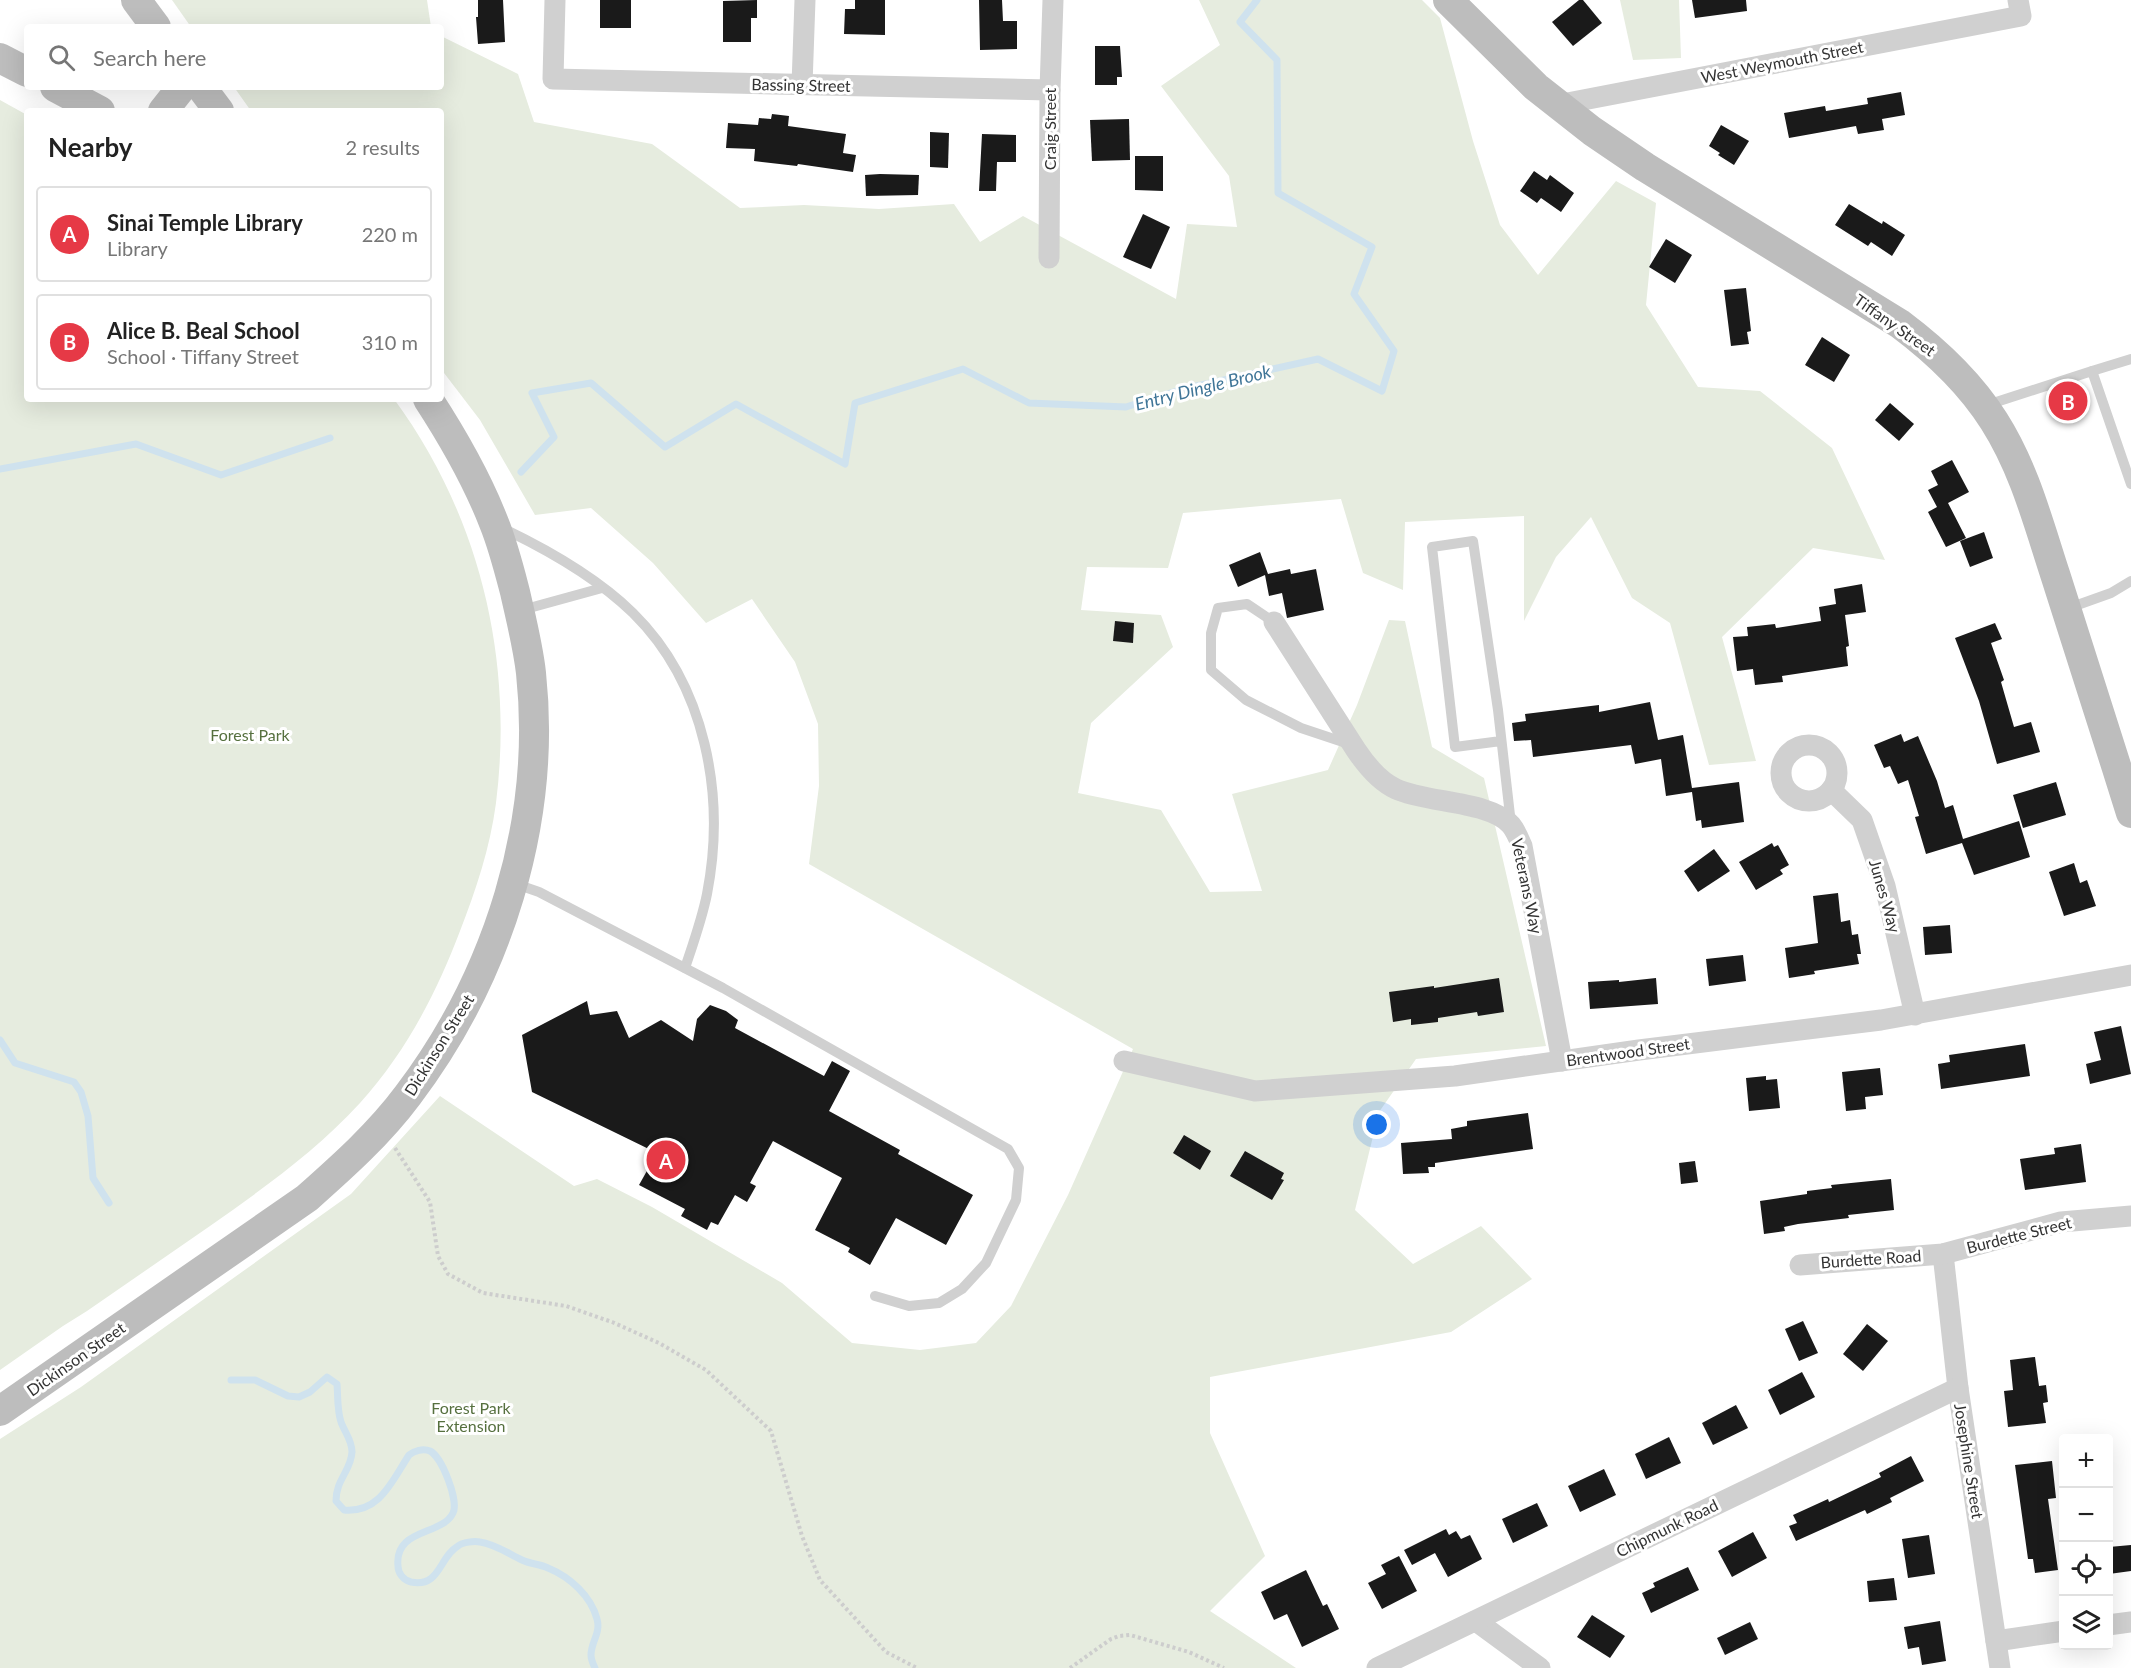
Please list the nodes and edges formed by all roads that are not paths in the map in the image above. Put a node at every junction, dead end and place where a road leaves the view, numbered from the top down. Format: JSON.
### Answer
{"nodes":[{"id":1,"x":136,"y":0,"type":"edge"},
{"id":2,"x":555,"y":0,"type":"edge"},
{"id":3,"x":805,"y":0,"type":"edge"},
{"id":4,"x":1053,"y":0,"type":"edge"},
{"id":5,"x":1448,"y":0,"type":"edge"},
{"id":6,"x":2018,"y":0,"type":"edge"},
{"id":7,"x":154,"y":24,"type":"edge"},
{"id":8,"x":0,"y":58,"type":"edge"},
{"id":9,"x":24,"y":70,"type":"edge"},
{"id":10,"x":802,"y":85,"type":"junction"},
{"id":11,"x":61,"y":90,"type":"edge"},
{"id":12,"x":180,"y":90,"type":"edge"},
{"id":13,"x":203,"y":90,"type":"edge"},
{"id":14,"x":1050,"y":90,"type":"junction"},
{"id":15,"x":1557,"y":105,"type":"junction"},
{"id":16,"x":94,"y":108,"type":"edge"},
{"id":17,"x":165,"y":108,"type":"edge"},
{"id":18,"x":217,"y":108,"type":"edge"},
{"id":19,"x":1049,"y":258,"type":"dead end"},
{"id":20,"x":2131,"y":359,"type":"edge"},
{"id":21,"x":2092,"y":371,"type":"junction"},
{"id":22,"x":430,"y":402,"type":"edge"},
{"id":23,"x":1984,"y":406,"type":"junction"},
{"id":24,"x":2131,"y":484,"type":"edge"},
{"id":25,"x":495,"y":525,"type":"junction"},
{"id":26,"x":2131,"y":581,"type":"edge"},
{"id":27,"x":602,"y":588,"type":"junction"},
{"id":28,"x":2066,"y":609,"type":"junction"},
{"id":29,"x":519,"y":611,"type":"junction"},
{"id":30,"x":1274,"y":622,"type":"joint"},
{"id":31,"x":1501,"y":741,"type":"junction"},
{"id":32,"x":1353,"y":745,"type":"junction"},
{"id":33,"x":1832,"y":790,"type":"dead end"},
{"id":34,"x":2131,"y":813,"type":"edge"},
{"id":35,"x":1511,"y":824,"type":"junction"},
{"id":36,"x":513,"y":882,"type":"junction"},
{"id":37,"x":685,"y":968,"type":"junction"},
{"id":38,"x":2131,"y":975,"type":"edge"},
{"id":39,"x":1915,"y":1015,"type":"junction"},
{"id":40,"x":1124,"y":1061,"type":"dead end"},
{"id":41,"x":1562,"y":1061,"type":"junction"},
{"id":42,"x":2131,"y":1216,"type":"edge"},
{"id":43,"x":1942,"y":1254,"type":"junction"},
{"id":44,"x":1800,"y":1265,"type":"dead end"},
{"id":45,"x":875,"y":1296,"type":"dead end"},
{"id":46,"x":1958,"y":1388,"type":"junction"},
{"id":47,"x":0,"y":1411,"type":"edge"},
{"id":48,"x":1476,"y":1621,"type":"junction"},
{"id":49,"x":2131,"y":1622,"type":"edge"},
{"id":50,"x":2113,"y":1624,"type":"edge"},
{"id":51,"x":2059,"y":1632,"type":"edge"},
{"id":52,"x":1996,"y":1641,"type":"junction"},
{"id":53,"x":1377,"y":1668,"type":"edge"},
{"id":54,"x":1540,"y":1668,"type":"edge"},
{"id":55,"x":2000,"y":1668,"type":"edge"}],
"edges":[{"from":1,"to":7,"type":"main road"},
{"from":2,"to":10,"type":"street","name":"Bassing Street"},
{"from":3,"to":10,"type":"street"},
{"from":4,"to":14,"type":"street","name":"Craig Street"},
{"from":5,"to":15,"type":"main road","name":"Tiffany Street"},
{"from":6,"to":15,"type":"street","name":"West Weymouth Street"},
{"from":8,"to":9,"type":"main road"},
{"from":10,"to":14,"type":"street","name":"Bassing Street"},
{"from":11,"to":16,"type":"main road"},
{"from":12,"to":17,"type":"main road"},
{"from":13,"to":18,"type":"main road"},
{"from":14,"to":19,"type":"street","name":"Craig Street"},
{"from":15,"to":23,"type":"main road","name":"Tiffany Street"},
{"from":20,"to":21,"type":"lane"},
{"from":21,"to":23,"type":"lane"},
{"from":21,"to":24,"type":"lane"},
{"from":22,"to":25,"type":"main road","name":"Dickinson Street"},
{"from":23,"to":28,"type":"main road","name":"Tiffany Street"},
{"from":25,"to":27,"type":"lane"},
{"from":25,"to":29,"type":"main road","name":"Dickinson Street"},
{"from":26,"to":28,"type":"lane"},
{"from":27,"to":29,"type":"lane"},
{"from":27,"to":37,"type":"lane"},
{"from":28,"to":34,"type":"main road","name":"Tiffany Street"},
{"from":29,"to":36,"type":"main road","name":"Dickinson Street"},
{"from":30,"to":32,"type":"street","name":"Veterans Way"},
{"from":30,"to":32,"type":"lane"},
{"from":31,"to":31,"type":"lane"},
{"from":31,"to":35,"type":"lane"},
{"from":32,"to":35,"type":"street","name":"Veterans Way"},
{"from":33,"to":39,"type":"street","name":"Junes Way"},
{"from":35,"to":41,"type":"street","name":"Veterans Way"},
{"from":36,"to":37,"type":"lane"},
{"from":36,"to":47,"type":"main road","name":"Dickinson Street"},
{"from":37,"to":45,"type":"lane"},
{"from":38,"to":39,"type":"street","name":"Brentwood Street"},
{"from":39,"to":41,"type":"street","name":"Brentwood Street"},
{"from":40,"to":41,"type":"street","name":"Brentwood Street"},
{"from":42,"to":43,"type":"street","name":"Burdette Street"},
{"from":43,"to":44,"type":"street","name":"Burdette Road"},
{"from":43,"to":46,"type":"street","name":"Josephine Street"},
{"from":46,"to":48,"type":"street","name":"Chipmunk Road"},
{"from":46,"to":52,"type":"street","name":"Josephine Street"},
{"from":48,"to":53,"type":"street","name":"Chipmunk Road"},
{"from":48,"to":54,"type":"street"},
{"from":49,"to":50,"type":"street"},
{"from":51,"to":52,"type":"street"},
{"from":52,"to":55,"type":"street","name":"Josephine Street"}]}
